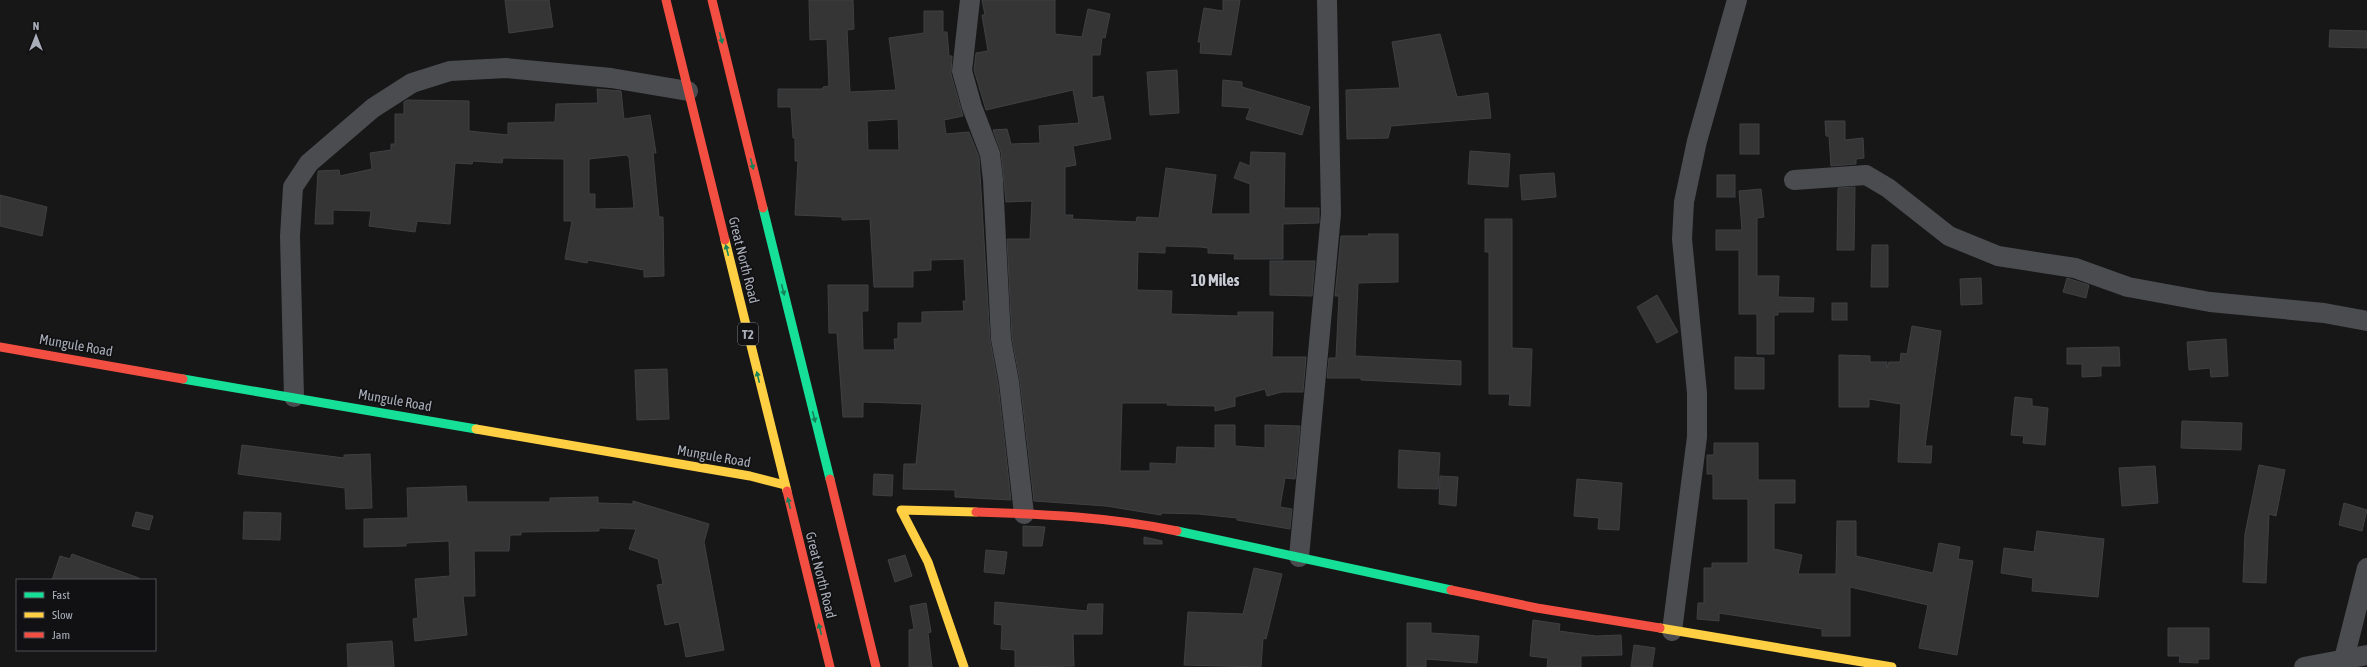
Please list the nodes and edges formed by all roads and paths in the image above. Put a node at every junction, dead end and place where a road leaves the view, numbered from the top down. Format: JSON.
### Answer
{"nodes":[{"id":1,"x":666,"y":0,"type":"edge"},
{"id":2,"x":712,"y":0,"type":"edge"},
{"id":3,"x":970,"y":0,"type":"edge"},
{"id":4,"x":1327,"y":0,"type":"edge"},
{"id":5,"x":1736,"y":0,"type":"edge"},
{"id":6,"x":688,"y":91,"type":"junction"},
{"id":7,"x":1794,"y":180,"type":"dead end"},
{"id":8,"x":2367,"y":321,"type":"edge"},
{"id":9,"x":0,"y":347,"type":"edge"},
{"id":10,"x":294,"y":397,"type":"junction"},
{"id":11,"x":785,"y":485,"type":"junction"},
{"id":12,"x":1024,"y":514,"type":"junction"},
{"id":13,"x":1299,"y":557,"type":"junction"},
{"id":14,"x":2367,"y":568,"type":"edge"},
{"id":15,"x":1672,"y":631,"type":"junction"},
{"id":16,"x":2367,"y":655,"type":"edge"},
{"id":17,"x":2343,"y":664,"type":"edge"},
{"id":18,"x":830,"y":667,"type":"edge"},
{"id":19,"x":876,"y":667,"type":"edge"},
{"id":20,"x":964,"y":667,"type":"edge"},
{"id":21,"x":1892,"y":667,"type":"edge"},
{"id":22,"x":2304,"y":667,"type":"edge"}],
"edges":[{"from":1,"to":6,"type":"main road","name":"Great North Road","number":"T2"},
{"from":2,"to":19,"type":"main road","one_way":true},
{"from":3,"to":12,"type":"street"},
{"from":4,"to":13,"type":"street"},
{"from":5,"to":15,"type":"street"},
{"from":6,"to":10,"type":"street"},
{"from":11,"to":6,"type":"main road","name":"Great North Road","number":"T2","one_way":true},
{"from":7,"to":8,"type":"street"},
{"from":9,"to":10,"type":"main road","name":"Mungule Road"},
{"from":10,"to":11,"type":"main road","name":"Mungule Road"},
{"from":18,"to":11,"type":"main road","name":"Great North Road","number":"T2","one_way":true},
{"from":12,"to":13,"type":"main road"},
{"from":12,"to":20,"type":"main road"},
{"from":13,"to":15,"type":"main road"},
{"from":14,"to":17,"type":"street"},
{"from":15,"to":21,"type":"main road"},
{"from":16,"to":17,"type":"street"},
{"from":17,"to":22,"type":"street"}]}
